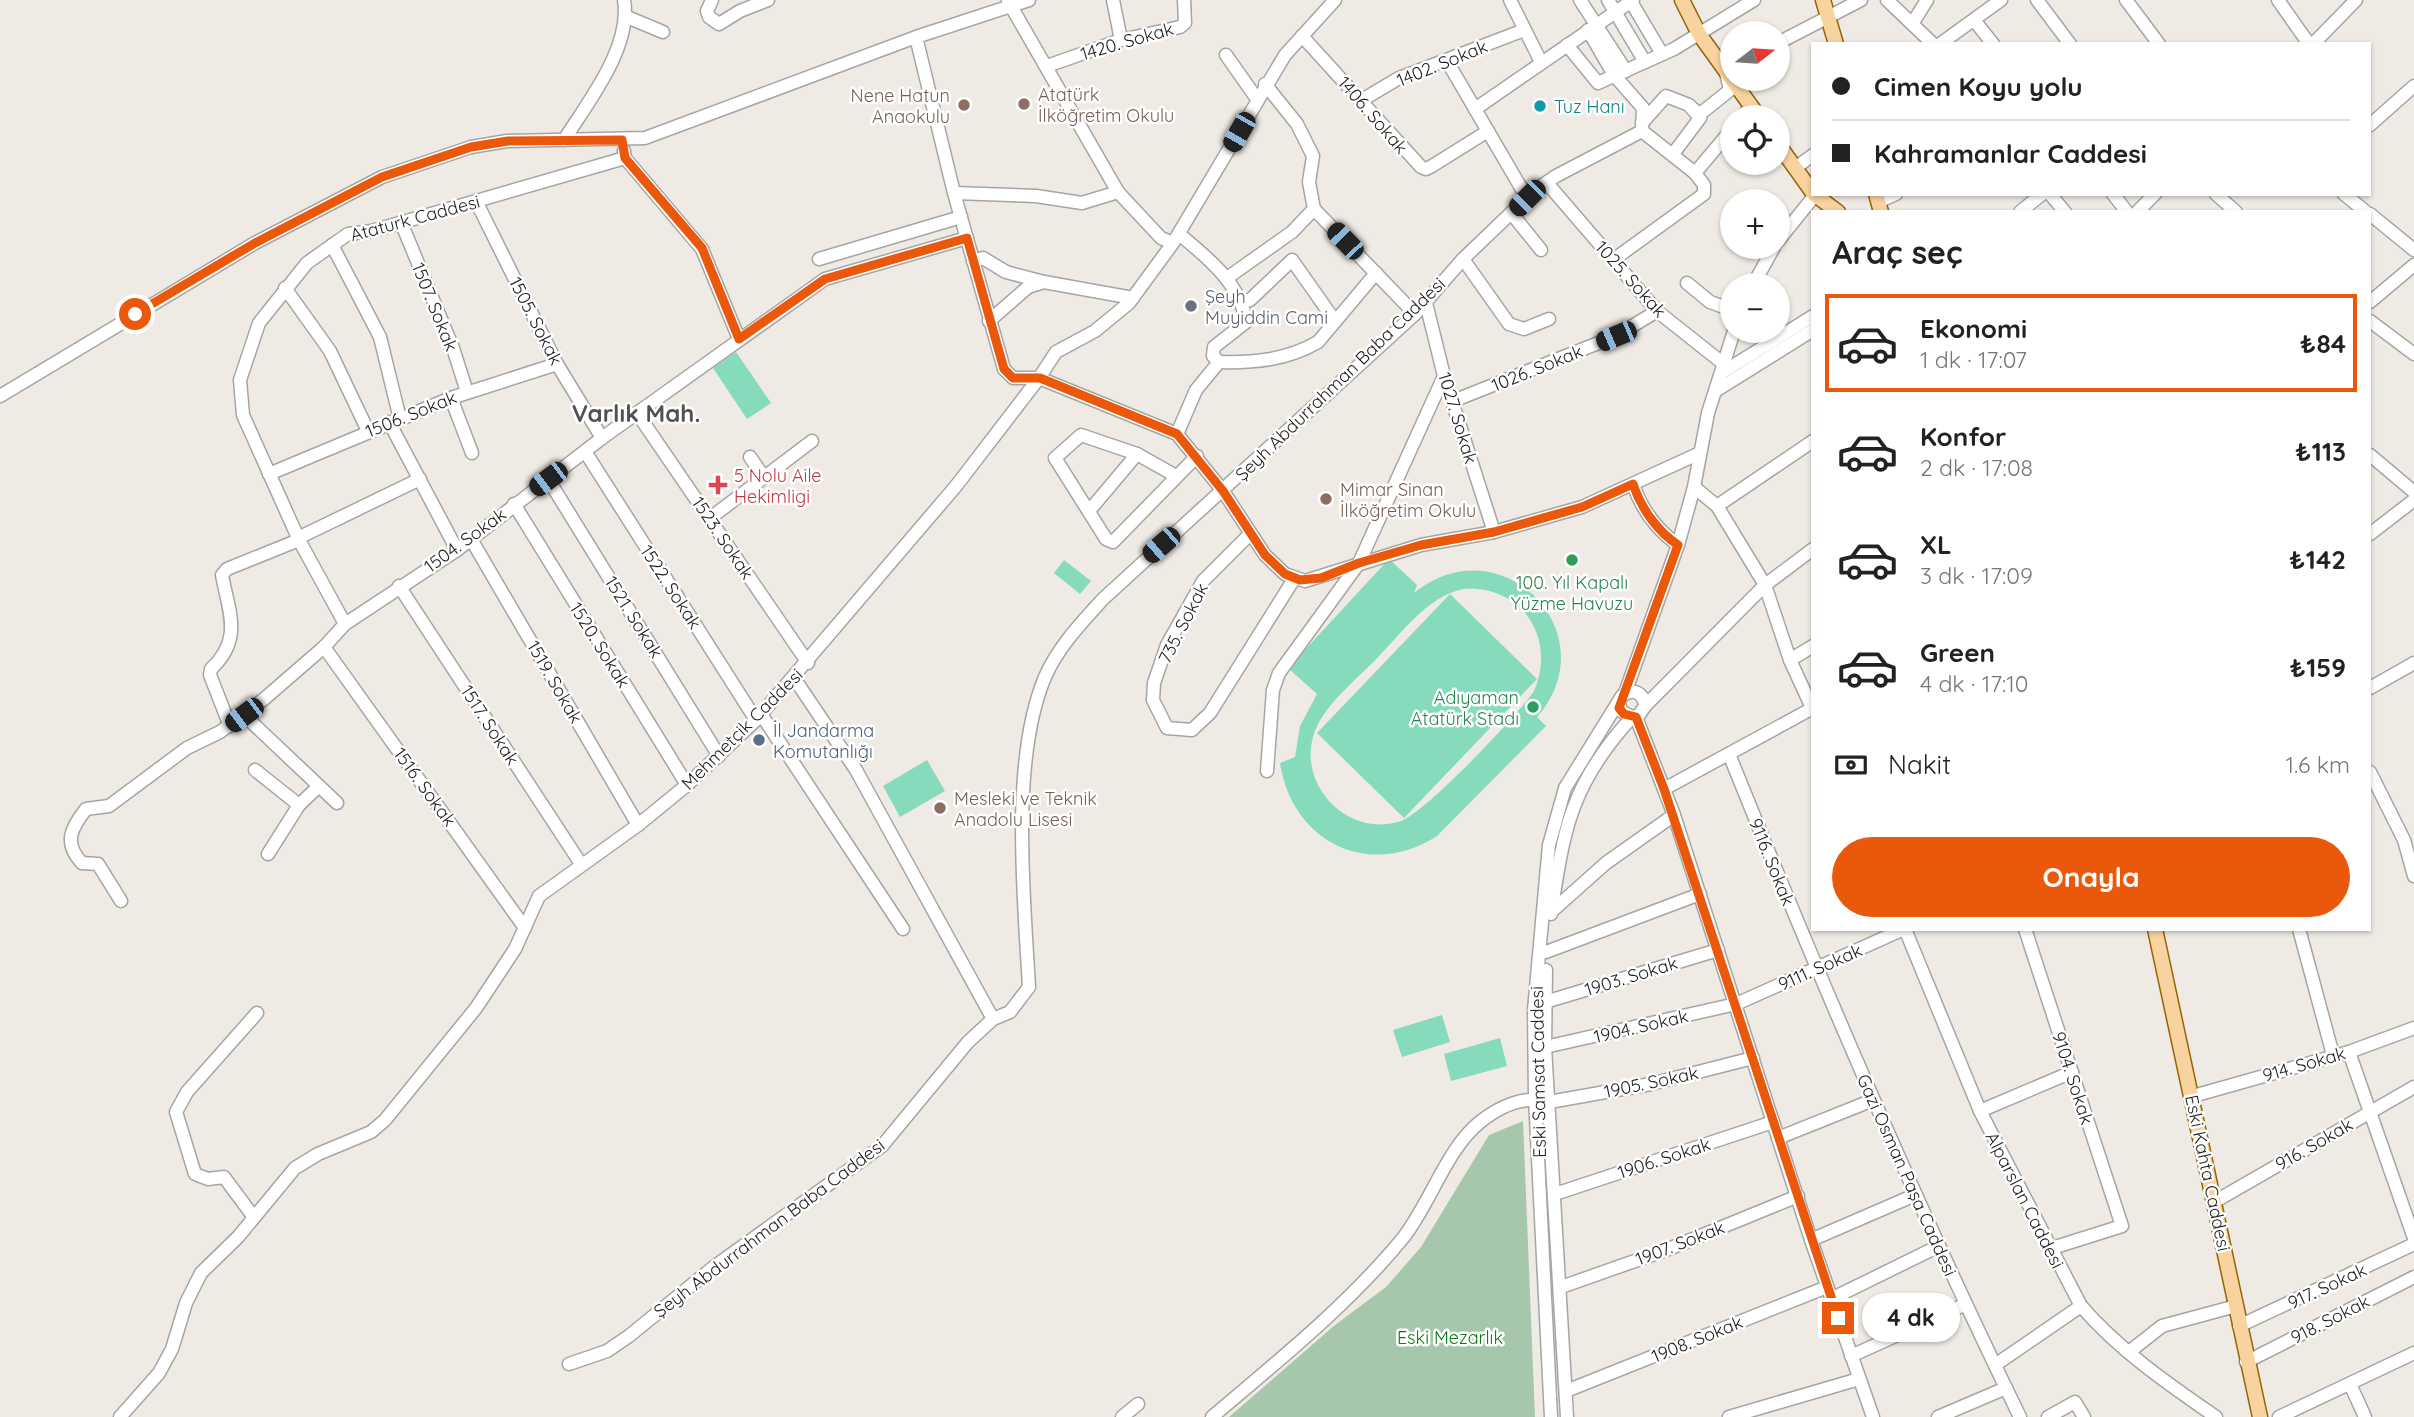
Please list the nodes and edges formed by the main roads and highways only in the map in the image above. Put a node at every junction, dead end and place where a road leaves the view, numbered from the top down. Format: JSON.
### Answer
{"nodes":[{"id":1,"x":1682,"y":0,"type":"edge"},
{"id":2,"x":1823,"y":0,"type":"edge"},
{"id":3,"x":1835,"y":42,"type":"edge"},
{"id":4,"x":1720,"y":60,"type":"edge"},
{"id":5,"x":1790,"y":161,"type":"edge"},
{"id":6,"x":1811,"y":190,"type":"edge"},
{"id":7,"x":1817,"y":196,"type":"edge"},
{"id":8,"x":1835,"y":210,"type":"edge"},
{"id":9,"x":2155,"y":931,"type":"edge"},
{"id":10,"x":2260,"y":1417,"type":"edge"}],
"edges":[{"from":1,"to":4,"type":"main road"},
{"from":2,"to":3,"type":"main road"},
{"from":5,"to":6,"type":"main road"},
{"from":7,"to":8,"type":"main road"},
{"from":9,"to":10,"type":"main road","name":"Eski Kahta Caddesi"}]}
